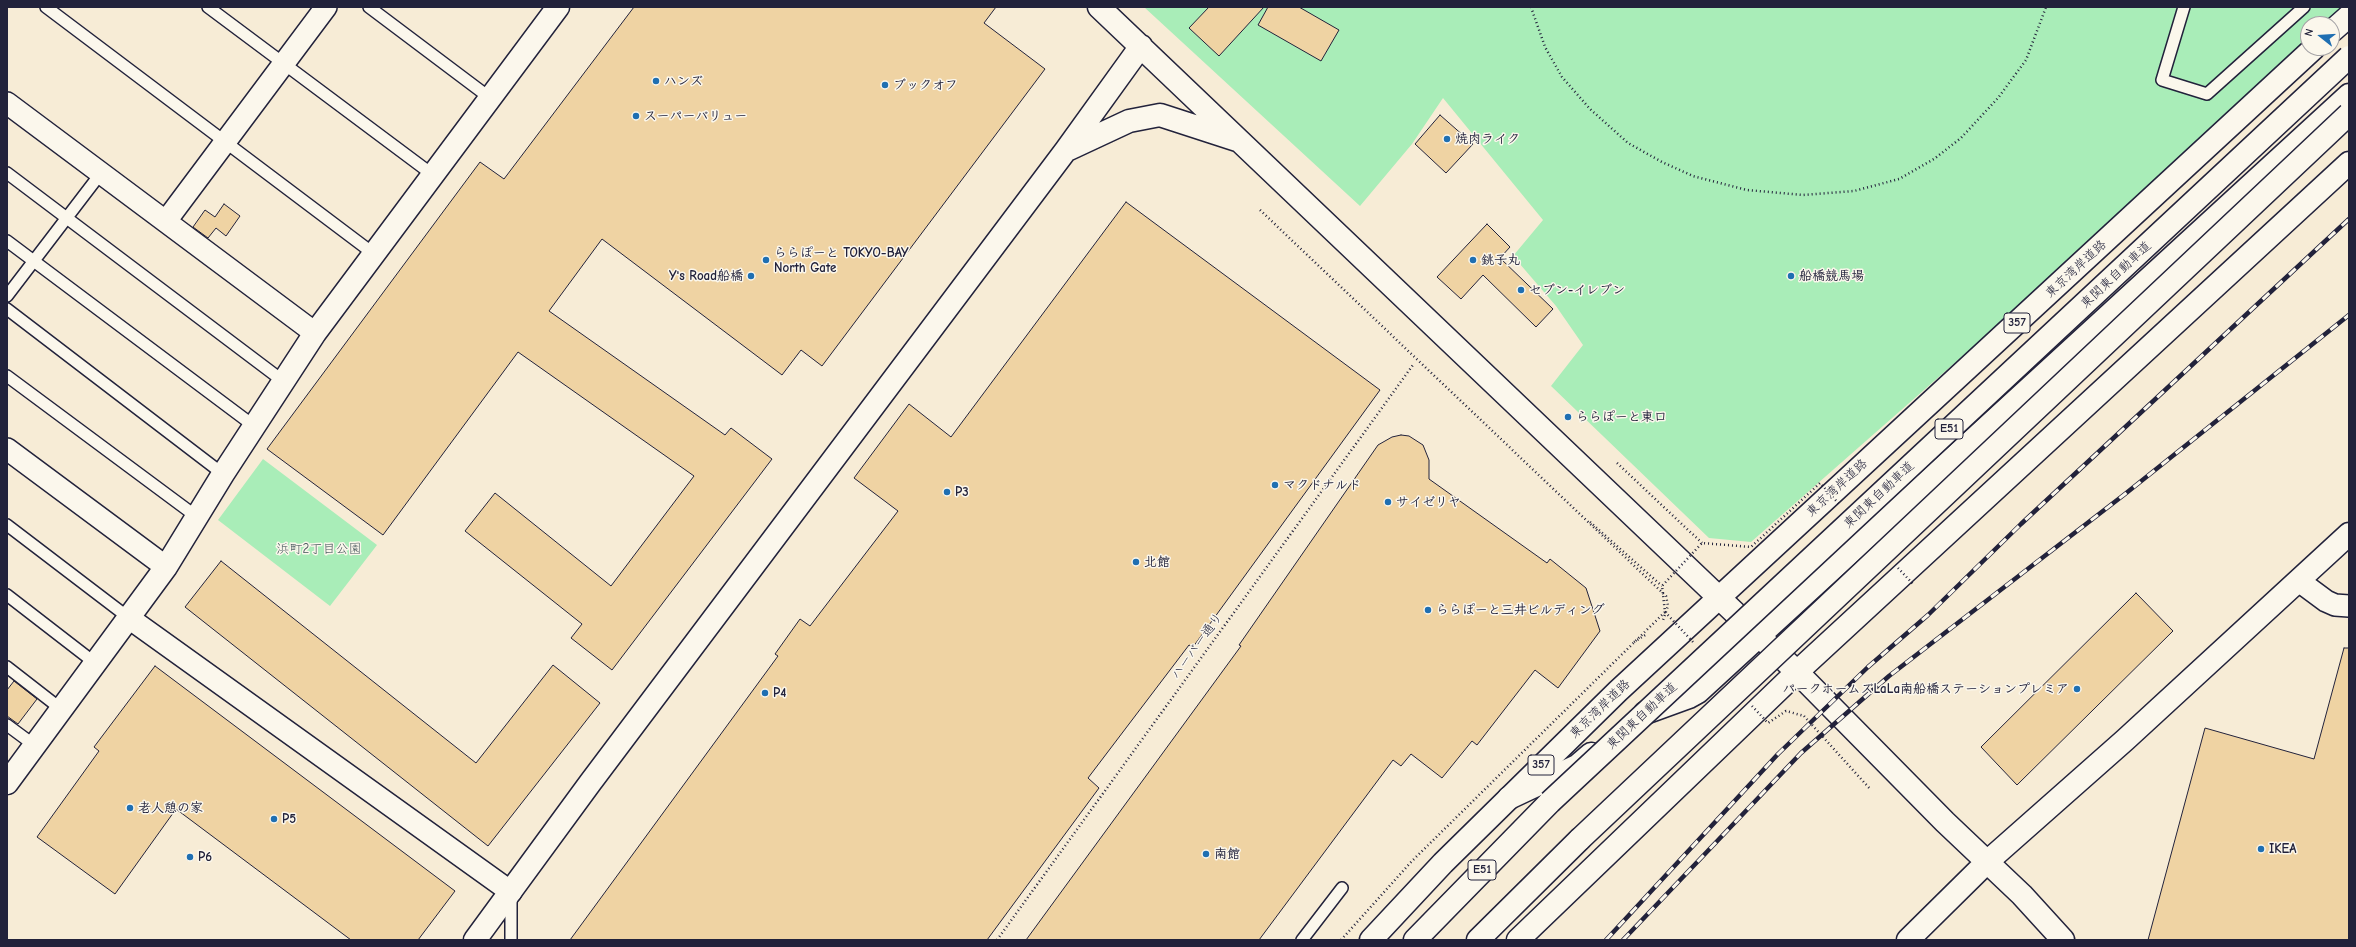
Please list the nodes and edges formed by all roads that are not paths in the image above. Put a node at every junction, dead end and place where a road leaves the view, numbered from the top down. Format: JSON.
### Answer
{"nodes":[{"id":1,"x":46,"y":7,"type":"edge"},
{"id":2,"x":208,"y":7,"type":"edge"},
{"id":3,"x":326,"y":7,"type":"edge"},
{"id":4,"x":369,"y":7,"type":"edge"},
{"id":5,"x":1099,"y":7,"type":"edge"},
{"id":6,"x":2184,"y":7,"type":"edge"},
{"id":7,"x":2304,"y":7,"type":"edge"},
{"id":8,"x":550,"y":10,"type":"edge"},
{"id":9,"x":2349,"y":16,"type":"edge"},
{"id":10,"x":2340,"y":24,"type":"edge"},
{"id":11,"x":1141,"y":46,"type":"junction"},
{"id":12,"x":2305,"y":56,"type":"edge"},
{"id":13,"x":2349,"y":57,"type":"edge"},
{"id":14,"x":285,"y":64,"type":"junction"},
{"id":15,"x":2349,"y":95,"type":"edge"},
{"id":16,"x":490,"y":98,"type":"junction"},
{"id":17,"x":7,"y":103,"type":"edge"},
{"id":18,"x":2349,"y":114,"type":"edge"},
{"id":19,"x":1244,"y":142,"type":"junction"},
{"id":20,"x":226,"y":143,"type":"junction"},
{"id":21,"x":1066,"y":150,"type":"junction"},
{"id":22,"x":2349,"y":163,"type":"edge"},
{"id":23,"x":7,"y":173,"type":"edge"},
{"id":24,"x":101,"y":173,"type":"junction"},
{"id":25,"x":433,"y":174,"type":"junction"},
{"id":26,"x":66,"y":218,"type":"junction"},
{"id":27,"x":166,"y":222,"type":"junction"},
{"id":28,"x":7,"y":241,"type":"edge"},
{"id":29,"x":374,"y":254,"type":"junction"},
{"id":30,"x":34,"y":262,"type":"junction"},
{"id":31,"x":7,"y":296,"type":"edge"},
{"id":32,"x":7,"y":309,"type":"edge"},
{"id":33,"x":315,"y":333,"type":"junction"},
{"id":34,"x":7,"y":376,"type":"edge"},
{"id":35,"x":283,"y":381,"type":"junction"},
{"id":36,"x":254,"y":426,"type":"junction"},
{"id":37,"x":7,"y":449,"type":"edge"},
{"id":38,"x":223,"y":474,"type":"junction"},
{"id":39,"x":197,"y":517,"type":"junction"},
{"id":40,"x":7,"y":525,"type":"edge"},
{"id":41,"x":2349,"y":534,"type":"edge"},
{"id":42,"x":166,"y":567,"type":"junction"},
{"id":43,"x":2300,"y":581,"type":"junction"},
{"id":44,"x":7,"y":595,"type":"edge"},
{"id":45,"x":1719,"y":598,"type":"junction"},
{"id":46,"x":2349,"y":606,"type":"edge"},
{"id":47,"x":129,"y":618,"type":"junction"},
{"id":48,"x":1758,"y":636,"type":"junction"},
{"id":49,"x":95,"y":663,"type":"junction"},
{"id":50,"x":7,"y":667,"type":"edge"},
{"id":51,"x":1797,"y":672,"type":"junction"},
{"id":52,"x":61,"y":709,"type":"junction"},
{"id":53,"x":7,"y":725,"type":"edge"},
{"id":54,"x":34,"y":745,"type":"junction"},
{"id":55,"x":7,"y":782,"type":"edge"},
{"id":56,"x":1508,"y":799,"type":"junction"},
{"id":57,"x":1987,"y":862,"type":"junction"},
{"id":58,"x":1342,"y":888,"type":"dead end"},
{"id":59,"x":511,"y":892,"type":"junction"},
{"id":60,"x":510,"y":939,"type":"edge"},
{"id":61,"x":475,"y":940,"type":"edge"},
{"id":62,"x":1302,"y":940,"type":"edge"},
{"id":63,"x":1371,"y":940,"type":"edge"},
{"id":64,"x":1415,"y":940,"type":"edge"},
{"id":65,"x":1478,"y":940,"type":"edge"},
{"id":66,"x":1518,"y":940,"type":"edge"},
{"id":67,"x":1908,"y":940,"type":"edge"},
{"id":68,"x":2063,"y":940,"type":"edge"}],
"edges":[{"from":1,"to":20,"type":"lane"},
{"from":2,"to":14,"type":"lane"},
{"from":3,"to":14,"type":"street"},
{"from":4,"to":16,"type":"lane"},
{"from":5,"to":11,"type":"main road"},
{"from":6,"to":7,"type":"lane"},
{"from":8,"to":16,"type":"main road"},
{"from":9,"to":10,"type":"main road"},
{"from":11,"to":19,"type":"main road"},
{"from":11,"to":21,"type":"main road"},
{"from":12,"to":45,"type":"main road","name":"東京湾岸道路","number":"357"},
{"from":13,"to":64,"type":"main road","name":"東関東自動車道","number":"E51","bridge":true},
{"from":14,"to":20,"type":"street"},
{"from":14,"to":25,"type":"lane"},
{"from":15,"to":48,"type":"main road"},
{"from":16,"to":25,"type":"main road"},
{"from":17,"to":24,"type":"street"},
{"from":18,"to":65,"type":"main road","bridge":true},
{"from":19,"to":21,"type":"main road"},
{"from":19,"to":45,"type":"main road"},
{"from":20,"to":27,"type":"street"},
{"from":20,"to":29,"type":"lane"},
{"from":21,"to":59,"type":"main road"},
{"from":22,"to":51,"type":"main road"},
{"from":23,"to":26,"type":"lane"},
{"from":24,"to":26,"type":"lane"},
{"from":24,"to":27,"type":"street"},
{"from":25,"to":29,"type":"main road"},
{"from":26,"to":30,"type":"lane"},
{"from":26,"to":35,"type":"lane"},
{"from":27,"to":33,"type":"street"},
{"from":28,"to":30,"type":"lane"},
{"from":29,"to":33,"type":"main road"},
{"from":30,"to":31,"type":"lane"},
{"from":30,"to":36,"type":"lane"},
{"from":32,"to":38,"type":"lane"},
{"from":33,"to":35,"type":"main road"},
{"from":34,"to":39,"type":"lane"},
{"from":35,"to":36,"type":"main road"},
{"from":36,"to":38,"type":"main road"},
{"from":37,"to":42,"type":"street"},
{"from":38,"to":39,"type":"main road"},
{"from":39,"to":42,"type":"main road"},
{"from":40,"to":47,"type":"lane"},
{"from":41,"to":43,"type":"main road"},
{"from":42,"to":47,"type":"main road"},
{"from":43,"to":46,"type":"street"},
{"from":43,"to":57,"type":"main road"},
{"from":44,"to":49,"type":"lane"},
{"from":45,"to":48,"type":"main road"},
{"from":45,"to":56,"type":"main road","name":"東京湾岸道路","number":"357"},
{"from":47,"to":49,"type":"main road"},
{"from":47,"to":59,"type":"street"},
{"from":48,"to":51,"type":"main road"},
{"from":48,"to":56,"type":"main road"},
{"from":49,"to":52,"type":"main road"},
{"from":50,"to":52,"type":"lane"},
{"from":51,"to":57,"type":"main road"},
{"from":51,"to":66,"type":"main road"},
{"from":52,"to":54,"type":"main road"},
{"from":53,"to":54,"type":"lane"},
{"from":54,"to":55,"type":"main road"},
{"from":56,"to":63,"type":"main road","name":"東京湾岸道路","number":"357"},
{"from":57,"to":67,"type":"main road"},
{"from":57,"to":68,"type":"main road"},
{"from":58,"to":62,"type":"lane"},
{"from":59,"to":60,"type":"lane"},
{"from":59,"to":61,"type":"main road"}]}
